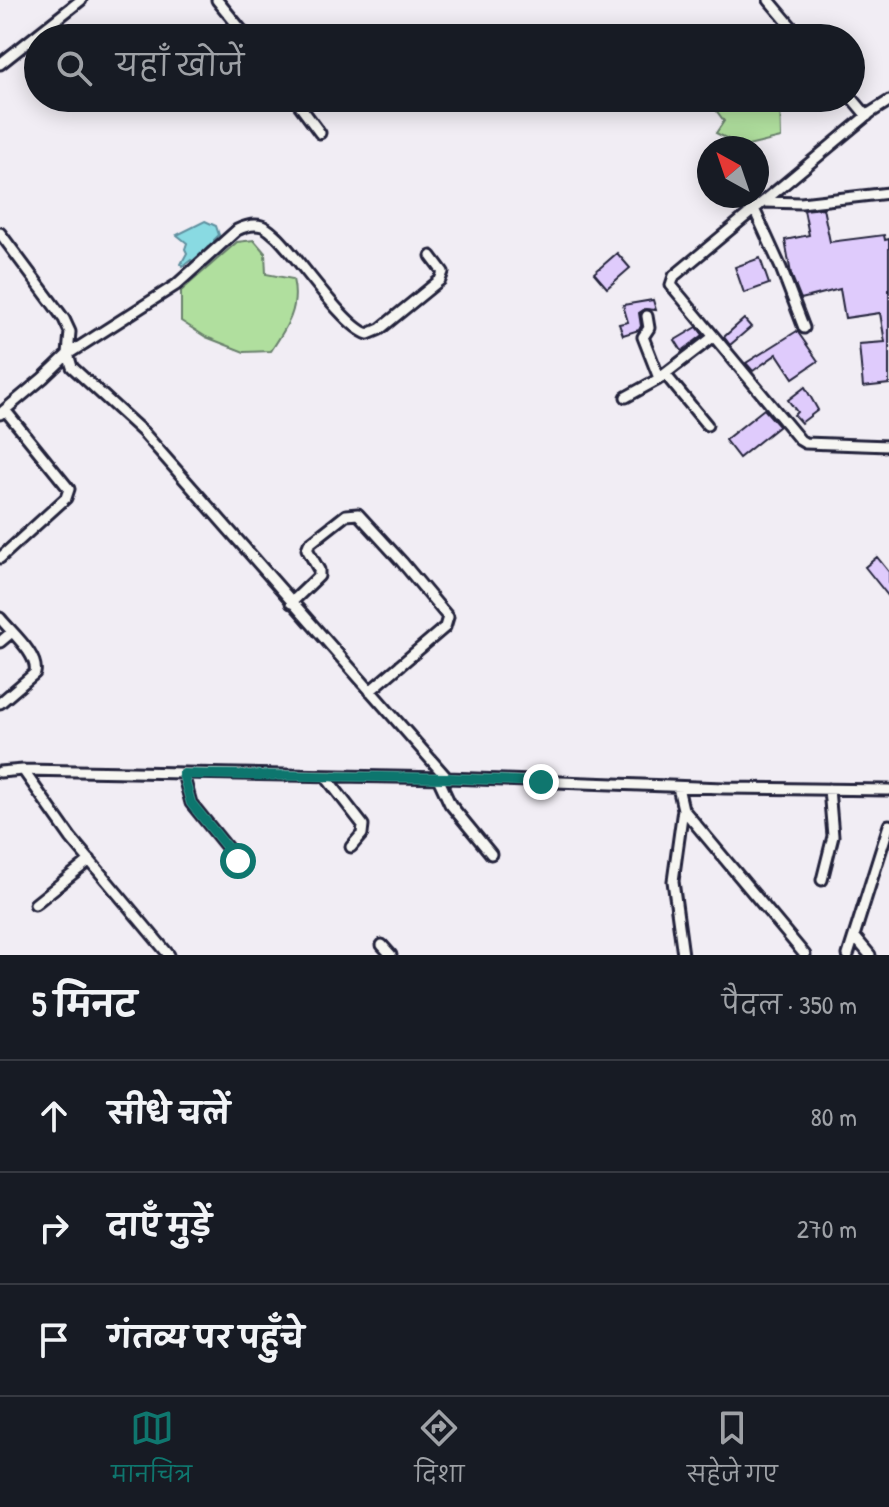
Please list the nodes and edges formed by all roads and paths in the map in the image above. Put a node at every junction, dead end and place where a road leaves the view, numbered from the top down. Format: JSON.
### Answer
{"nodes":[{"id":1,"x":81,"y":0,"type":"edge"},
{"id":2,"x":217,"y":0,"type":"edge"},
{"id":3,"x":769,"y":0,"type":"edge"},
{"id":4,"x":51,"y":24,"type":"edge"},
{"id":5,"x":237,"y":24,"type":"edge"},
{"id":6,"x":789,"y":24,"type":"edge"},
{"id":7,"x":24,"y":45,"type":"edge"},
{"id":8,"x":0,"y":64,"type":"edge"},
{"id":9,"x":889,"y":101,"type":"edge"},
{"id":10,"x":304,"y":112,"type":"edge"},
{"id":11,"x":864,"y":112,"type":"edge"},
{"id":12,"x":867,"y":116,"type":"junction"},
{"id":13,"x":320,"y":133,"type":"dead end"},
{"id":14,"x":889,"y":193,"type":"edge"},
{"id":15,"x":769,"y":199,"type":"edge"},
{"id":16,"x":769,"y":202,"type":"edge"},
{"id":17,"x":758,"y":208,"type":"edge"},
{"id":18,"x":755,"y":211,"type":"junction"},
{"id":19,"x":0,"y":233,"type":"edge"},
{"id":20,"x":431,"y":256,"type":"dead end"},
{"id":21,"x":647,"y":316,"type":"dead end"},
{"id":22,"x":804,"y":328,"type":"dead end"},
{"id":23,"x":713,"y":337,"type":"junction"},
{"id":24,"x":68,"y":354,"type":"junction"},
{"id":25,"x":662,"y":376,"type":"junction"},
{"id":26,"x":626,"y":397,"type":"dead end"},
{"id":27,"x":3,"y":412,"type":"edge"},
{"id":28,"x":707,"y":425,"type":"dead end"},
{"id":29,"x":889,"y":446,"type":"edge"},
{"id":30,"x":0,"y":558,"type":"edge"},
{"id":31,"x":291,"y":603,"type":"junction"},
{"id":32,"x":0,"y":618,"type":"edge"},
{"id":33,"x":12,"y":632,"type":"junction"},
{"id":34,"x":0,"y":642,"type":"edge"},
{"id":35,"x":370,"y":691,"type":"junction"},
{"id":36,"x":0,"y":703,"type":"edge"},
{"id":37,"x":23,"y":770,"type":"junction"},
{"id":38,"x":0,"y":772,"type":"edge"},
{"id":39,"x":183,"y":774,"type":"junction"},
{"id":40,"x":325,"y":776,"type":"junction"},
{"id":41,"x":442,"y":778,"type":"junction"},
{"id":42,"x":678,"y":787,"type":"junction"},
{"id":43,"x":829,"y":789,"type":"junction"},
{"id":44,"x":889,"y":790,"type":"edge"},
{"id":45,"x":683,"y":809,"type":"junction"},
{"id":46,"x":889,"y":825,"type":"edge"},
{"id":47,"x":351,"y":847,"type":"dead end"},
{"id":48,"x":491,"y":854,"type":"dead end"},
{"id":49,"x":90,"y":860,"type":"junction"},
{"id":50,"x":238,"y":861,"type":"dead end"},
{"id":51,"x":822,"y":880,"type":"dead end"},
{"id":52,"x":35,"y":904,"type":"dead end"},
{"id":53,"x":854,"y":936,"type":"junction"},
{"id":54,"x":382,"y":945,"type":"dead end"},
{"id":55,"x":169,"y":955,"type":"edge"},
{"id":56,"x":391,"y":955,"type":"edge"},
{"id":57,"x":683,"y":955,"type":"edge"},
{"id":58,"x":805,"y":955,"type":"edge"},
{"id":59,"x":848,"y":955,"type":"edge"},
{"id":60,"x":870,"y":955,"type":"edge"}],
"edges":[{"from":1,"to":4,"type":"street"},
{"from":2,"to":5,"type":"street"},
{"from":3,"to":6,"type":"street"},
{"from":7,"to":8,"type":"street"},
{"from":9,"to":12,"type":"street"},
{"from":10,"to":13,"type":"street"},
{"from":11,"to":12,"type":"street"},
{"from":12,"to":15,"type":"street"},
{"from":14,"to":16,"type":"street"},
{"from":17,"to":18,"type":"street"},
{"from":18,"to":22,"type":"street"},
{"from":18,"to":23,"type":"street"},
{"from":19,"to":24,"type":"street"},
{"from":20,"to":24,"type":"street"},
{"from":21,"to":25,"type":"street"},
{"from":23,"to":25,"type":"street"},
{"from":23,"to":29,"type":"street"},
{"from":24,"to":27,"type":"street"},
{"from":24,"to":31,"type":"street"},
{"from":25,"to":26,"type":"street"},
{"from":25,"to":28,"type":"street"},
{"from":27,"to":30,"type":"street"},
{"from":31,"to":35,"type":"street"},
{"from":31,"to":35,"type":"street"},
{"from":32,"to":33,"type":"street"},
{"from":33,"to":34,"type":"street"},
{"from":33,"to":36,"type":"street"},
{"from":35,"to":41,"type":"street"},
{"from":37,"to":38,"type":"street"},
{"from":37,"to":39,"type":"street"},
{"from":37,"to":49,"type":"street"},
{"from":39,"to":40,"type":"street"},
{"from":39,"to":50,"type":"street"},
{"from":40,"to":41,"type":"street"},
{"from":40,"to":47,"type":"street"},
{"from":41,"to":42,"type":"street"},
{"from":41,"to":48,"type":"street"},
{"from":42,"to":43,"type":"street"},
{"from":42,"to":45,"type":"street"},
{"from":43,"to":44,"type":"street"},
{"from":43,"to":51,"type":"street"},
{"from":45,"to":57,"type":"street"},
{"from":45,"to":58,"type":"street"},
{"from":46,"to":53,"type":"street"},
{"from":49,"to":52,"type":"street"},
{"from":49,"to":55,"type":"street"},
{"from":53,"to":59,"type":"street"},
{"from":53,"to":60,"type":"street"},
{"from":54,"to":56,"type":"street"}]}
